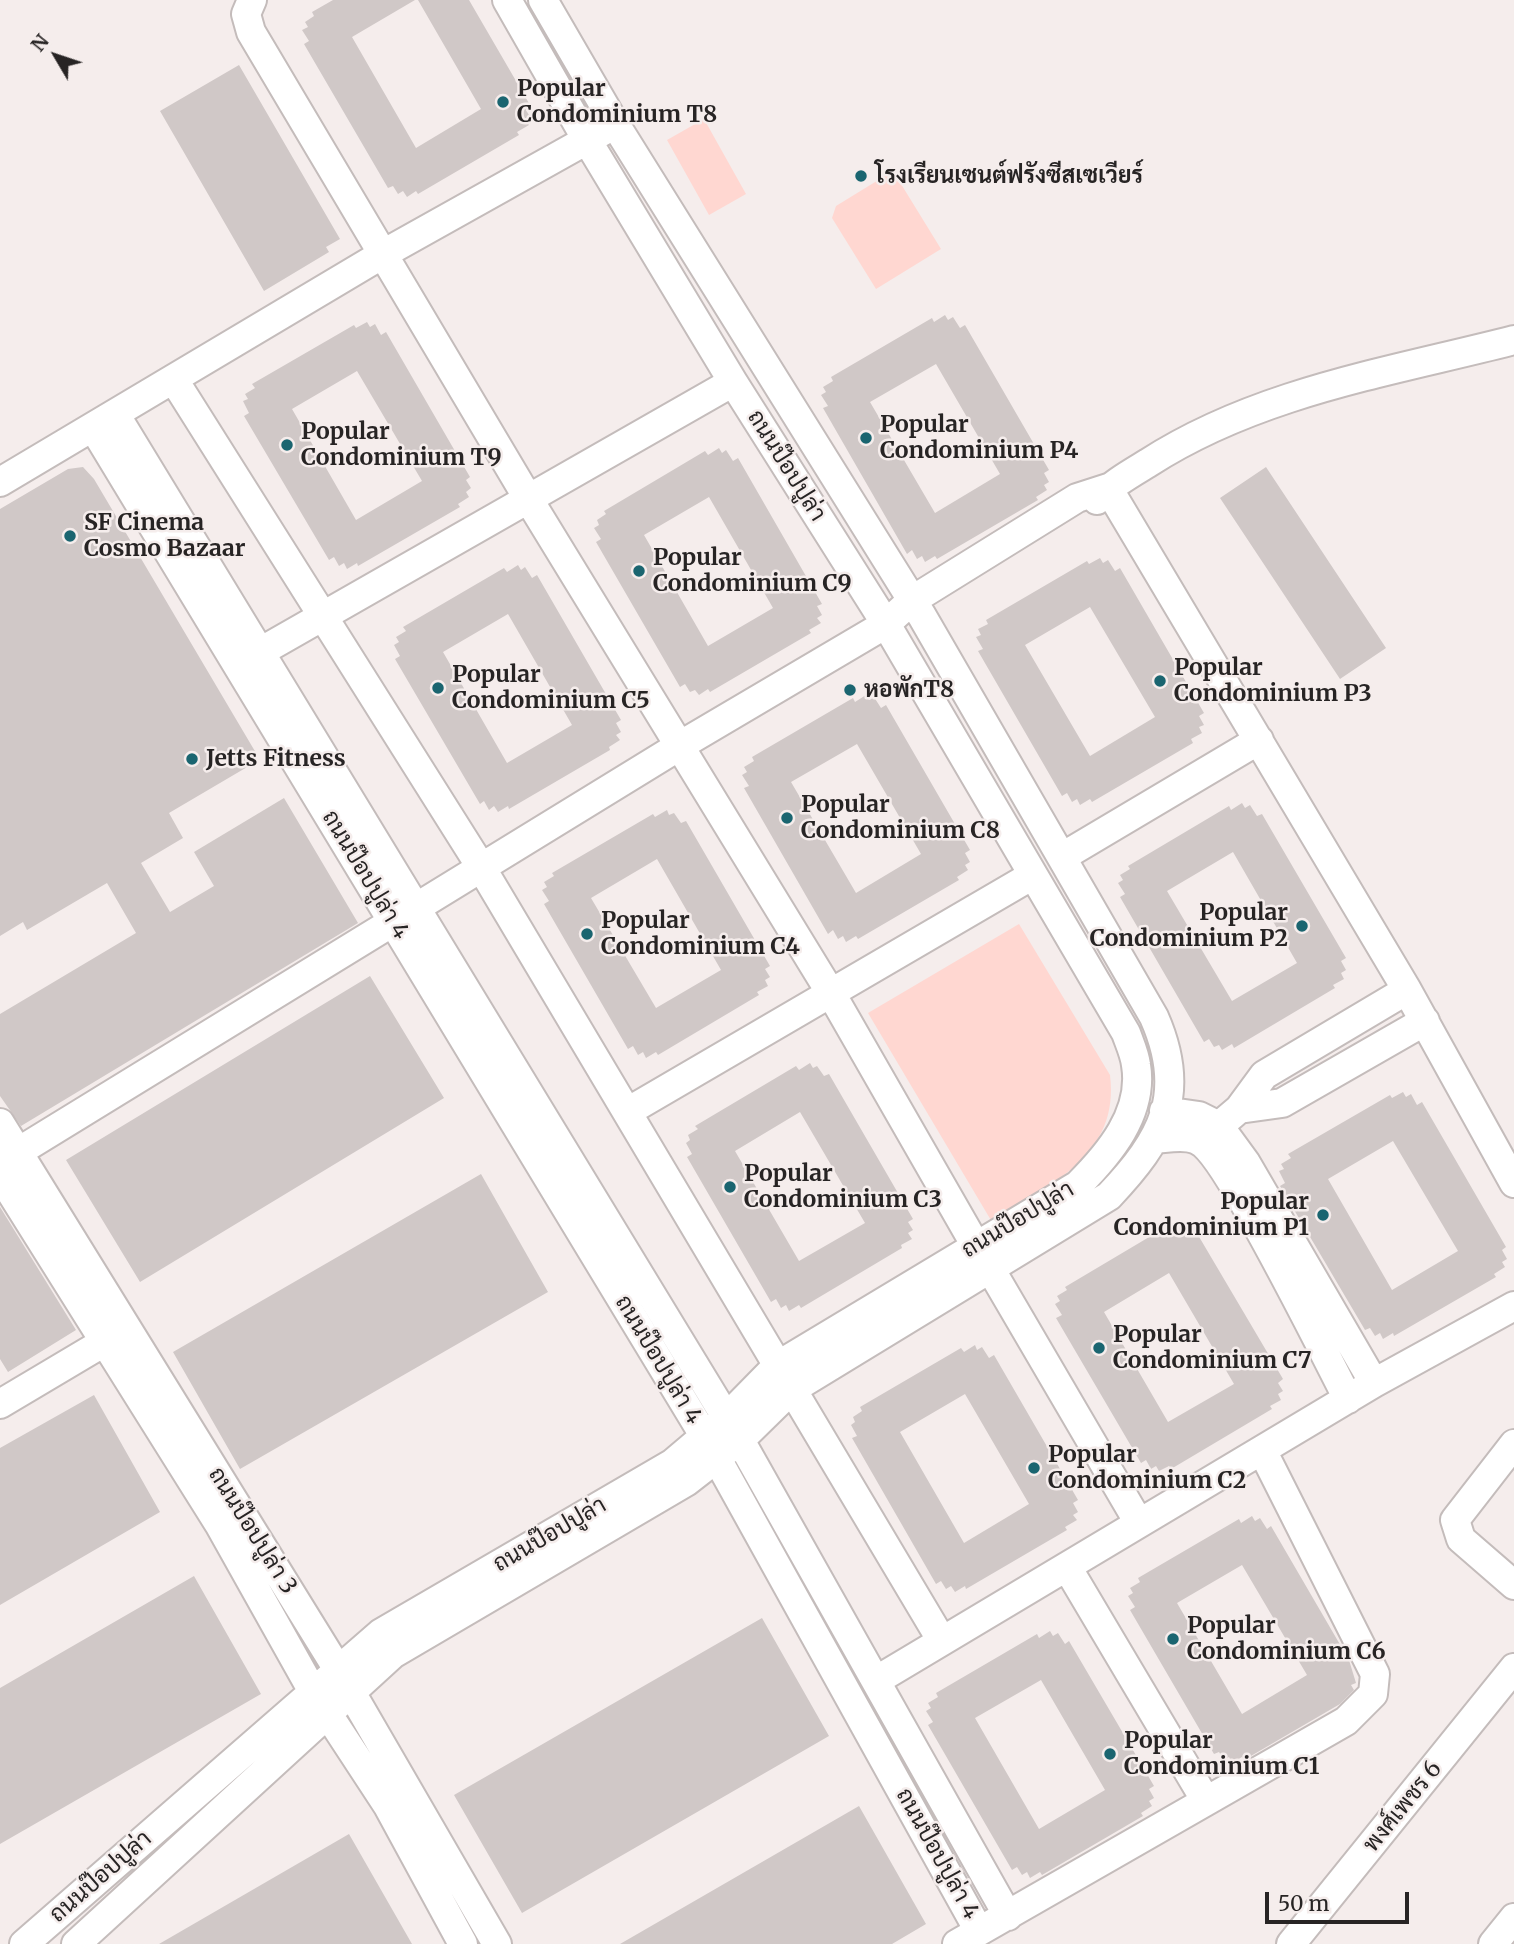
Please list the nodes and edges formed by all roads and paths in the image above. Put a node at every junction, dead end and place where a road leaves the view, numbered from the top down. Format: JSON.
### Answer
{"nodes":[{"id":1,"x":252,"y":0,"type":"edge"},
{"id":2,"x":507,"y":0,"type":"edge"},
{"id":3,"x":543,"y":0,"type":"edge"},
{"id":4,"x":615,"y":124,"type":"junction"},
{"id":5,"x":587,"y":140,"type":"junction"},
{"id":6,"x":383,"y":254,"type":"junction"},
{"id":7,"x":1514,"y":341,"type":"edge"},
{"id":8,"x":174,"y":380,"type":"junction"},
{"id":9,"x":733,"y":382,"type":"junction"},
{"id":10,"x":104,"y":420,"type":"junction"},
{"id":11,"x":0,"y":481,"type":"edge"},
{"id":12,"x":1108,"y":488,"type":"junction"},
{"id":13,"x":529,"y":500,"type":"junction"},
{"id":14,"x":917,"y":609,"type":"junction"},
{"id":15,"x":322,"y":615,"type":"junction"},
{"id":16,"x":886,"y":624,"type":"junction"},
{"id":17,"x":260,"y":652,"type":"junction"},
{"id":18,"x":1259,"y":740,"type":"junction"},
{"id":19,"x":681,"y":745,"type":"junction"},
{"id":20,"x":1062,"y":857,"type":"junction"},
{"id":21,"x":481,"y":867,"type":"junction"},
{"id":22,"x":1033,"y":875,"type":"junction"},
{"id":23,"x":404,"y":915,"type":"junction"},
{"id":24,"x":1407,"y":990,"type":"junction"},
{"id":25,"x":832,"y":995,"type":"junction"},
{"id":26,"x":1425,"y":1021,"type":"junction"},
{"id":27,"x":1164,"y":1111,"type":"junction"},
{"id":28,"x":627,"y":1112,"type":"junction"},
{"id":29,"x":1229,"y":1118,"type":"junction"},
{"id":30,"x":0,"y":1123,"type":"edge"},
{"id":31,"x":1154,"y":1139,"type":"junction"},
{"id":32,"x":10,"y":1158,"type":"edge"},
{"id":33,"x":0,"y":1175,"type":"edge"},
{"id":34,"x":1514,"y":1183,"type":"edge"},
{"id":35,"x":976,"y":1246,"type":"junction"},
{"id":36,"x":991,"y":1270,"type":"junction"},
{"id":37,"x":1514,"y":1306,"type":"edge"},
{"id":38,"x":106,"y":1341,"type":"junction"},
{"id":39,"x":777,"y":1366,"type":"junction"},
{"id":40,"x":1374,"y":1383,"type":"junction"},
{"id":41,"x":791,"y":1390,"type":"junction"},
{"id":42,"x":1348,"y":1399,"type":"junction"},
{"id":43,"x":0,"y":1404,"type":"edge"},
{"id":44,"x":722,"y":1439,"type":"junction"},
{"id":45,"x":1514,"y":1444,"type":"edge"},
{"id":46,"x":1262,"y":1450,"type":"junction"},
{"id":47,"x":1139,"y":1523,"type":"junction"},
{"id":48,"x":1067,"y":1567,"type":"junction"},
{"id":49,"x":1514,"y":1585,"type":"edge"},
{"id":50,"x":942,"y":1641,"type":"junction"},
{"id":51,"x":338,"y":1668,"type":"junction"},
{"id":52,"x":1514,"y":1668,"type":"edge"},
{"id":53,"x":877,"y":1680,"type":"junction"},
{"id":54,"x":312,"y":1690,"type":"junction"},
{"id":55,"x":350,"y":1693,"type":"junction"},
{"id":56,"x":328,"y":1714,"type":"junction"},
{"id":57,"x":906,"y":1738,"type":"junction"},
{"id":58,"x":881,"y":1753,"type":"junction"},
{"id":59,"x":398,"y":1800,"type":"junction"},
{"id":60,"x":1206,"y":1801,"type":"junction"},
{"id":61,"x":1008,"y":1916,"type":"junction"},
{"id":62,"x":1514,"y":1918,"type":"edge"},
{"id":63,"x":968,"y":1937,"type":"edge"},
{"id":64,"x":24,"y":1944,"type":"edge"},
{"id":65,"x":76,"y":1944,"type":"edge"},
{"id":66,"x":463,"y":1944,"type":"edge"},
{"id":67,"x":497,"y":1944,"type":"edge"},
{"id":68,"x":1291,"y":1944,"type":"edge"},
{"id":69,"x":1493,"y":1944,"type":"edge"}],
"edges":[{"from":1,"to":6,"type":"street"},
{"from":2,"to":5,"type":"street","name":"ถนนป๊อปปูล่า"},
{"from":3,"to":4,"type":"street","name":"ถนนป๊อปปูล่า"},
{"from":4,"to":5,"type":"street"},
{"from":4,"to":14,"type":"street","name":"ถนนป๊อปปูล่า"},
{"from":5,"to":6,"type":"street"},
{"from":5,"to":9,"type":"street","name":"ถนนป๊อปปูล่า"},
{"from":6,"to":8,"type":"street"},
{"from":6,"to":13,"type":"street"},
{"from":7,"to":12,"type":"street"},
{"from":8,"to":10,"type":"street"},
{"from":8,"to":15,"type":"street"},
{"from":9,"to":13,"type":"street"},
{"from":9,"to":16,"type":"street","name":"ถนนป๊อปปูล่า"},
{"from":10,"to":11,"type":"street"},
{"from":10,"to":17,"type":"street","name":"ถนนป๊อปปูล่า 4"},
{"from":10,"to":23,"type":"street","name":"ถนนป๊อปปูล่า 4"},
{"from":12,"to":14,"type":"street"},
{"from":12,"to":18,"type":"street"},
{"from":13,"to":15,"type":"street"},
{"from":13,"to":19,"type":"street"},
{"from":14,"to":16,"type":"street"},
{"from":14,"to":20,"type":"street","name":"ถนนป๊อปปูล่า"},
{"from":15,"to":17,"type":"street"},
{"from":15,"to":21,"type":"street"},
{"from":16,"to":19,"type":"street"},
{"from":16,"to":22,"type":"street","name":"ถนนป๊อปปูล่า"},
{"from":17,"to":23,"type":"street","name":"ถนนป๊อปปูล่า 4"},
{"from":18,"to":20,"type":"street"},
{"from":18,"to":24,"type":"street"},
{"from":19,"to":21,"type":"street"},
{"from":19,"to":25,"type":"street"},
{"from":20,"to":27,"type":"street","name":"ถนนป๊อปปูล่า"},
{"from":21,"to":23,"type":"street"},
{"from":21,"to":28,"type":"street"},
{"from":22,"to":25,"type":"street"},
{"from":22,"to":35,"type":"street","name":"ถนนป๊อปปูล่า"},
{"from":23,"to":32,"type":"street"},
{"from":23,"to":44,"type":"street","name":"ถนนป๊อปปูล่า 4"},
{"from":24,"to":26,"type":"street"},
{"from":24,"to":29,"type":"street"},
{"from":25,"to":28,"type":"street"},
{"from":25,"to":35,"type":"street"},
{"from":26,"to":29,"type":"street"},
{"from":26,"to":34,"type":"street"},
{"from":27,"to":29,"type":"street"},
{"from":27,"to":31,"type":"street","name":"ถนนป๊อปปูล่า"},
{"from":28,"to":39,"type":"street"},
{"from":29,"to":40,"type":"street"},
{"from":30,"to":32,"type":"street","name":"ถนนป๊อปปูล่า 3"},
{"from":31,"to":36,"type":"street","name":"ถนนป๊อปปูล่า"},
{"from":31,"to":42,"type":"street"},
{"from":32,"to":51,"type":"street","name":"ถนนป๊อปปูล่า 3"},
{"from":33,"to":38,"type":"street","name":"ถนนป๊อปปูล่า 3"},
{"from":35,"to":39,"type":"street","name":"ถนนป๊อปปูล่า"},
{"from":36,"to":41,"type":"street","name":"ถนนป๊อปปูล่า"},
{"from":36,"to":47,"type":"street"},
{"from":37,"to":40,"type":"street"},
{"from":38,"to":43,"type":"street"},
{"from":38,"to":54,"type":"street","name":"ถนนป๊อปปูล่า 3"},
{"from":39,"to":41,"type":"street"},
{"from":39,"to":44,"type":"street","name":"ถนนป๊อปปูล่า"},
{"from":40,"to":42,"type":"street"},
{"from":41,"to":44,"type":"street","name":"ถนนป๊อปปูล่า"},
{"from":41,"to":50,"type":"street"},
{"from":42,"to":46,"type":"street"},
{"from":44,"to":51,"type":"street","name":"ถนนป๊อปปูล่า"},
{"from":44,"to":53,"type":"street","name":"ถนนป๊อปปูล่า 4"},
{"from":44,"to":55,"type":"street","name":"ถนนป๊อปปูล่า"},
{"from":44,"to":58,"type":"street","name":"ถนนป๊อปปูล่า 4"},
{"from":45,"to":49,"type":"street"},
{"from":46,"to":47,"type":"street"},
{"from":46,"to":60,"type":"street"},
{"from":47,"to":48,"type":"street"},
{"from":48,"to":50,"type":"street"},
{"from":48,"to":60,"type":"street"},
{"from":50,"to":53,"type":"street"},
{"from":51,"to":54,"type":"street","name":"ถนนป๊อปปูล่า"},
{"from":51,"to":55,"type":"street","name":"ถนนป๊อปปูล่า 3"},
{"from":52,"to":68,"type":"street","name":"พงศ์เพชร 6"},
{"from":53,"to":57,"type":"street","name":"ถนนป๊อปปูล่า 4"},
{"from":54,"to":56,"type":"street","name":"ถนนป๊อปปูล่า 3"},
{"from":54,"to":64,"type":"street","name":"ถนนป๊อปปูล่า"},
{"from":55,"to":56,"type":"street","name":"ถนนป๊อปปูล่า"},
{"from":55,"to":59,"type":"street","name":"ถนนป๊อปปูล่า 3"},
{"from":56,"to":59,"type":"street","name":"ถนนป๊อปปูล่า 3"},
{"from":56,"to":65,"type":"street","name":"ถนนป๊อปปูล่า"},
{"from":57,"to":58,"type":"street"},
{"from":57,"to":61,"type":"street","name":"ถนนป๊อปปูล่า 4"},
{"from":58,"to":63,"type":"street","name":"ถนนป๊อปปูล่า 4"},
{"from":59,"to":66,"type":"street","name":"ถนนป๊อปปูล่า 3"},
{"from":59,"to":67,"type":"street","name":"ถนนป๊อปปูล่า 3"},
{"from":60,"to":61,"type":"street"},
{"from":61,"to":63,"type":"street","name":"ถนนป๊อปปูล่า 4"},
{"from":62,"to":69,"type":"street"}]}
